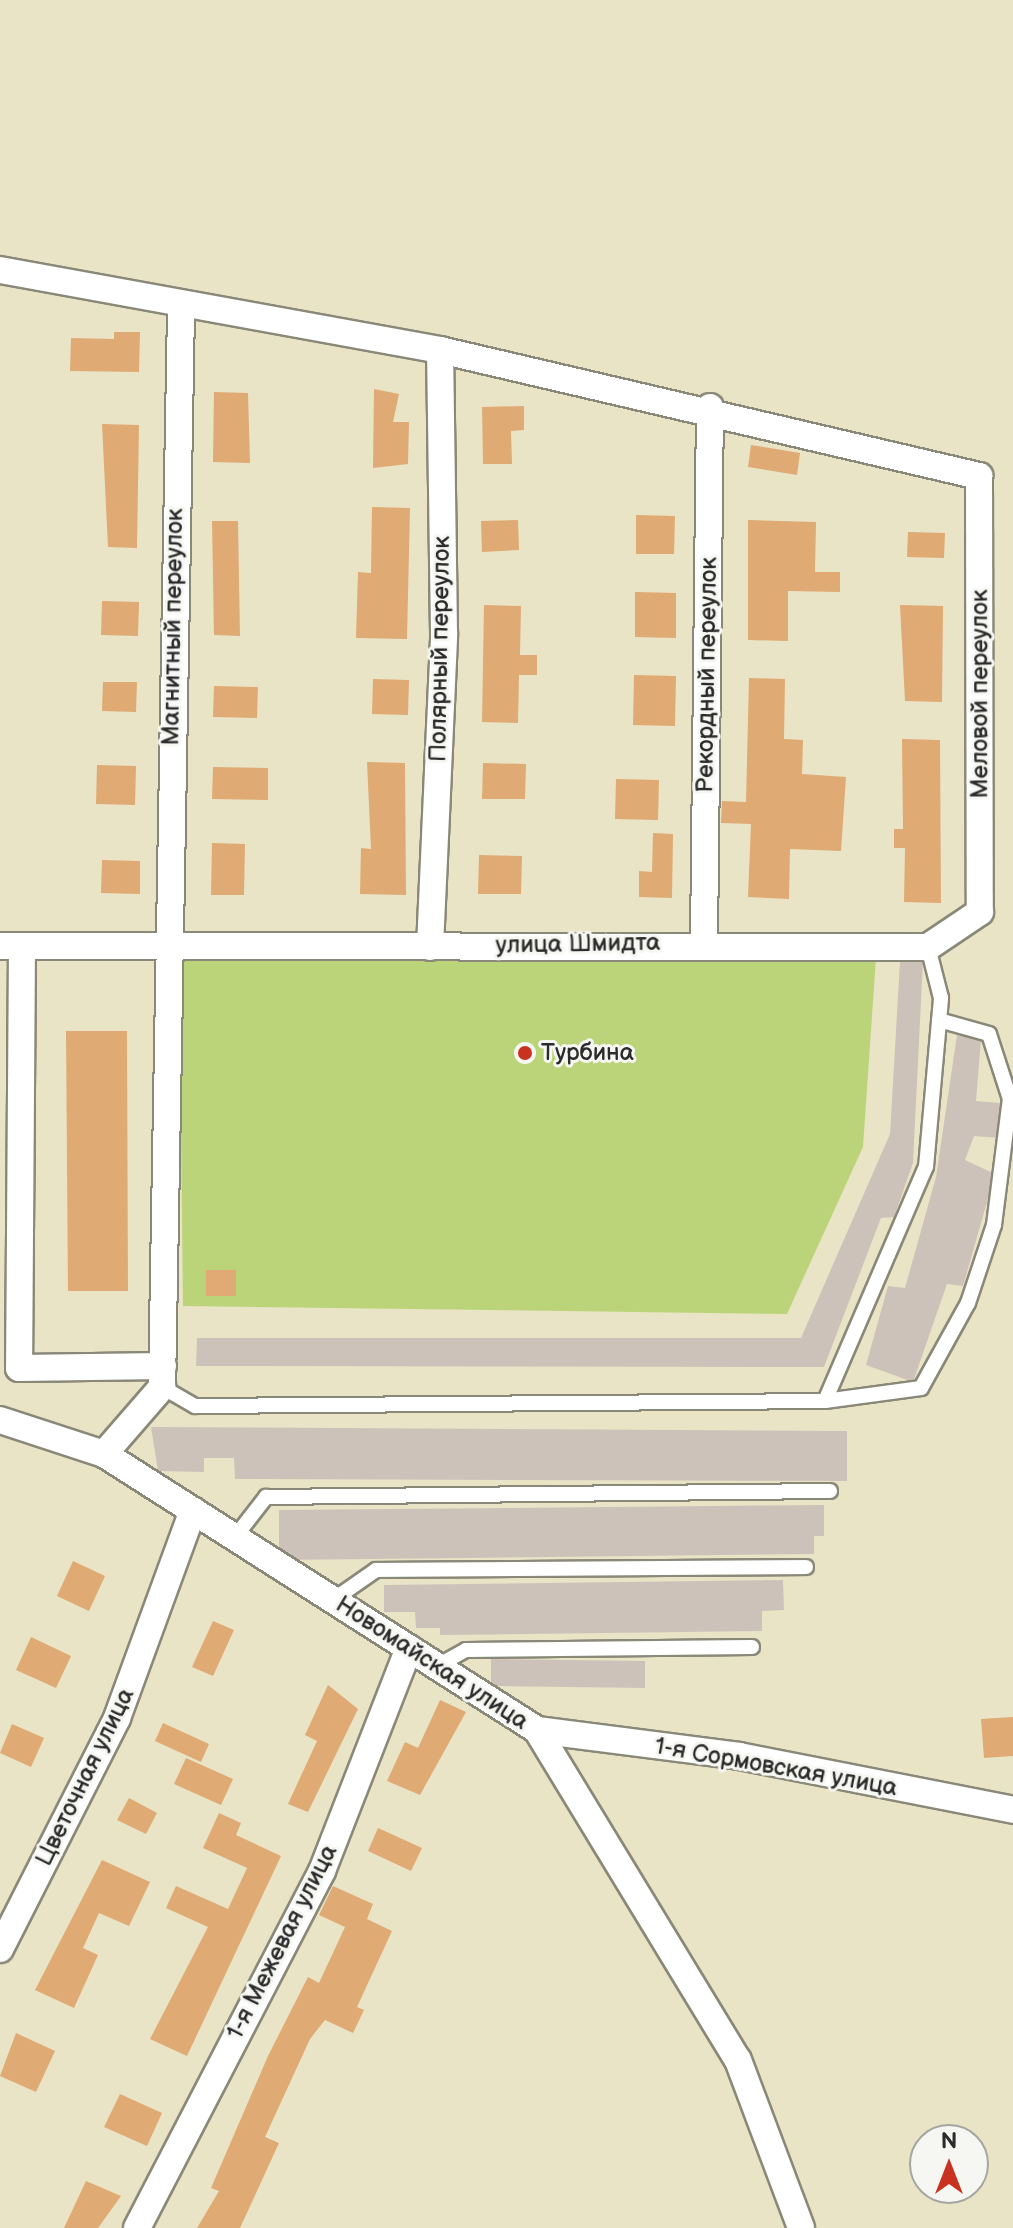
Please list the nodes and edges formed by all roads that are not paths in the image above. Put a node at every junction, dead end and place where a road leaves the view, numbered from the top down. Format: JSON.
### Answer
{"nodes":[{"id":1,"x":0,"y":270,"type":"edge"},
{"id":2,"x":181,"y":305,"type":"junction"},
{"id":3,"x":440,"y":350,"type":"junction"},
{"id":4,"x":710,"y":407,"type":"junction"},
{"id":5,"x":704,"y":942,"type":"junction"},
{"id":6,"x":11,"y":946,"type":"edge"},
{"id":7,"x":430,"y":947,"type":"junction"},
{"id":8,"x":928,"y":947,"type":"junction"},
{"id":9,"x":165,"y":948,"type":"junction"},
{"id":10,"x":939,"y":1020,"type":"junction"},
{"id":11,"x":162,"y":1377,"type":"junction"},
{"id":12,"x":825,"y":1401,"type":"junction"},
{"id":13,"x":0,"y":1420,"type":"edge"},
{"id":14,"x":104,"y":1454,"type":"junction"},
{"id":15,"x":830,"y":1491,"type":"dead end"},
{"id":16,"x":193,"y":1510,"type":"junction"},
{"id":17,"x":235,"y":1537,"type":"junction"},
{"id":18,"x":806,"y":1567,"type":"dead end"},
{"id":19,"x":333,"y":1600,"type":"junction"},
{"id":20,"x":752,"y":1647,"type":"dead end"},
{"id":21,"x":409,"y":1648,"type":"junction"},
{"id":22,"x":437,"y":1666,"type":"junction"},
{"id":23,"x":537,"y":1730,"type":"junction"},
{"id":24,"x":1013,"y":1810,"type":"edge"},
{"id":25,"x":0,"y":1949,"type":"edge"},
{"id":26,"x":137,"y":2228,"type":"edge"},
{"id":27,"x":801,"y":2228,"type":"edge"}],
"edges":[{"from":1,"to":2,"type":"street"},
{"from":2,"to":3,"type":"street"},
{"from":2,"to":9,"type":"street","name":"Магнитный переулок"},
{"from":3,"to":4,"type":"street"},
{"from":3,"to":7,"type":"street","name":"Полярный переулок"},
{"from":4,"to":5,"type":"street","name":"Рекордный переулок"},
{"from":4,"to":8,"type":"street","name":"Меловой переулок"},
{"from":5,"to":7,"type":"street","name":"улица Шмидта"},
{"from":5,"to":8,"type":"street","name":"улица Шмидта"},
{"from":6,"to":9,"type":"street","name":"улица Шмидта"},
{"from":6,"to":11,"type":"street"},
{"from":7,"to":9,"type":"street","name":"улица Шмидта"},
{"from":8,"to":10,"type":"lane"},
{"from":9,"to":11,"type":"street"},
{"from":10,"to":12,"type":"lane"},
{"from":10,"to":12,"type":"lane"},
{"from":11,"to":12,"type":"lane"},
{"from":11,"to":14,"type":"street"},
{"from":13,"to":14,"type":"street","name":"Новомайская улица"},
{"from":14,"to":16,"type":"street","name":"Новомайская улица"},
{"from":15,"to":17,"type":"lane"},
{"from":16,"to":17,"type":"street","name":"Новомайская улица"},
{"from":16,"to":25,"type":"street","name":"Цветочная улица"},
{"from":17,"to":19,"type":"street","name":"Новомайская улица"},
{"from":18,"to":19,"type":"lane"},
{"from":19,"to":21,"type":"street","name":"Новомайская улица"},
{"from":20,"to":22,"type":"lane"},
{"from":21,"to":22,"type":"street","name":"Новомайская улица"},
{"from":21,"to":26,"type":"street","name":"1-я Межевая улица"},
{"from":22,"to":23,"type":"street","name":"Новомайская улица"},
{"from":23,"to":24,"type":"street","name":"1-я Сормовская улица"},
{"from":23,"to":27,"type":"street","name":"Новомайская улица"}]}
